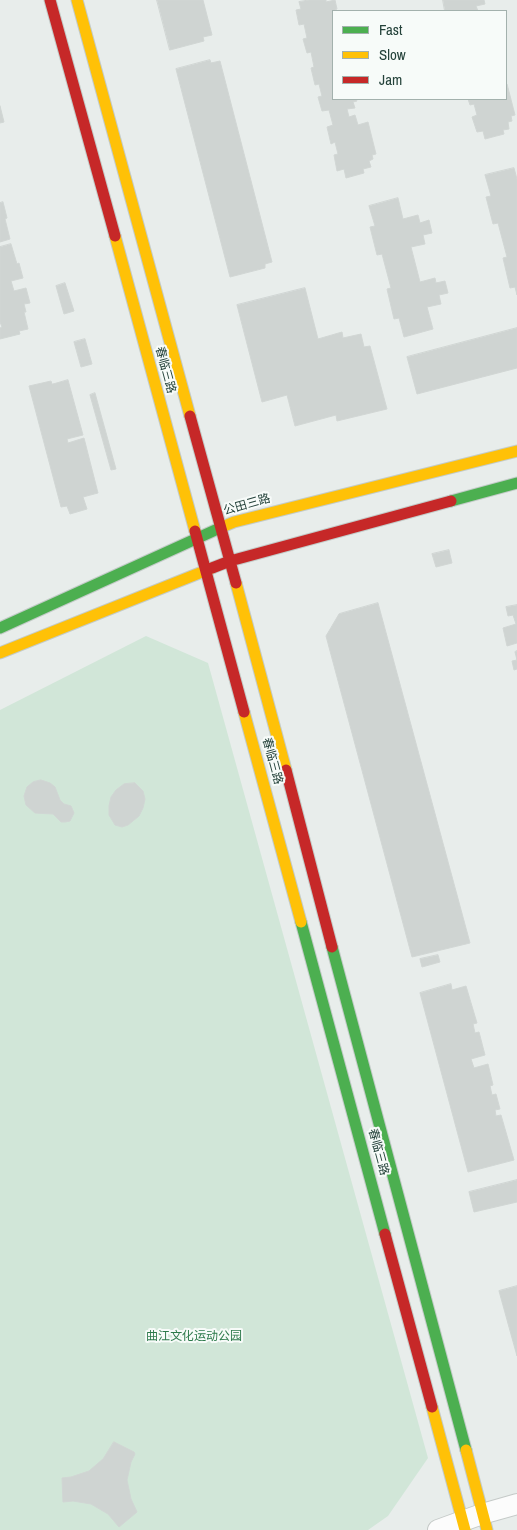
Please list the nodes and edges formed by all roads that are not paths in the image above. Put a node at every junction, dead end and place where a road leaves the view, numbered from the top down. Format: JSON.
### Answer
{"nodes":[{"id":1,"x":50,"y":0,"type":"edge"},
{"id":2,"x":77,"y":0,"type":"edge"},
{"id":3,"x":517,"y":451,"type":"edge"},
{"id":4,"x":517,"y":483,"type":"edge"},
{"id":5,"x":221,"y":527,"type":"junction"},
{"id":6,"x":197,"y":538,"type":"junction"},
{"id":7,"x":230,"y":561,"type":"junction"},
{"id":8,"x":206,"y":570,"type":"junction"},
{"id":9,"x":0,"y":628,"type":"edge"},
{"id":10,"x":0,"y":653,"type":"edge"},
{"id":11,"x":517,"y":1504,"type":"edge"},
{"id":12,"x":484,"y":1522,"type":"edge"},
{"id":13,"x":464,"y":1526,"type":"edge"},
{"id":14,"x":438,"y":1530,"type":"edge"}],
"edges":[{"from":1,"to":6,"type":"street","name":"春临三路"},
{"from":2,"to":5,"type":"street","name":"春临三路"},
{"from":3,"to":5,"type":"street","name":"公田三路"},
{"from":4,"to":7,"type":"street"},
{"from":5,"to":6,"type":"street","name":"公田三路"},
{"from":5,"to":7,"type":"street","name":"春临三路"},
{"from":6,"to":8,"type":"street","name":"春临三路"},
{"from":6,"to":9,"type":"street","name":"公田三路"},
{"from":7,"to":8,"type":"street"},
{"from":7,"to":12,"type":"street","name":"春临三路"},
{"from":8,"to":10,"type":"street"},
{"from":8,"to":13,"type":"street","name":"春临三路"},
{"from":11,"to":12,"type":"street"},
{"from":12,"to":13,"type":"street"},
{"from":13,"to":14,"type":"street"}]}
